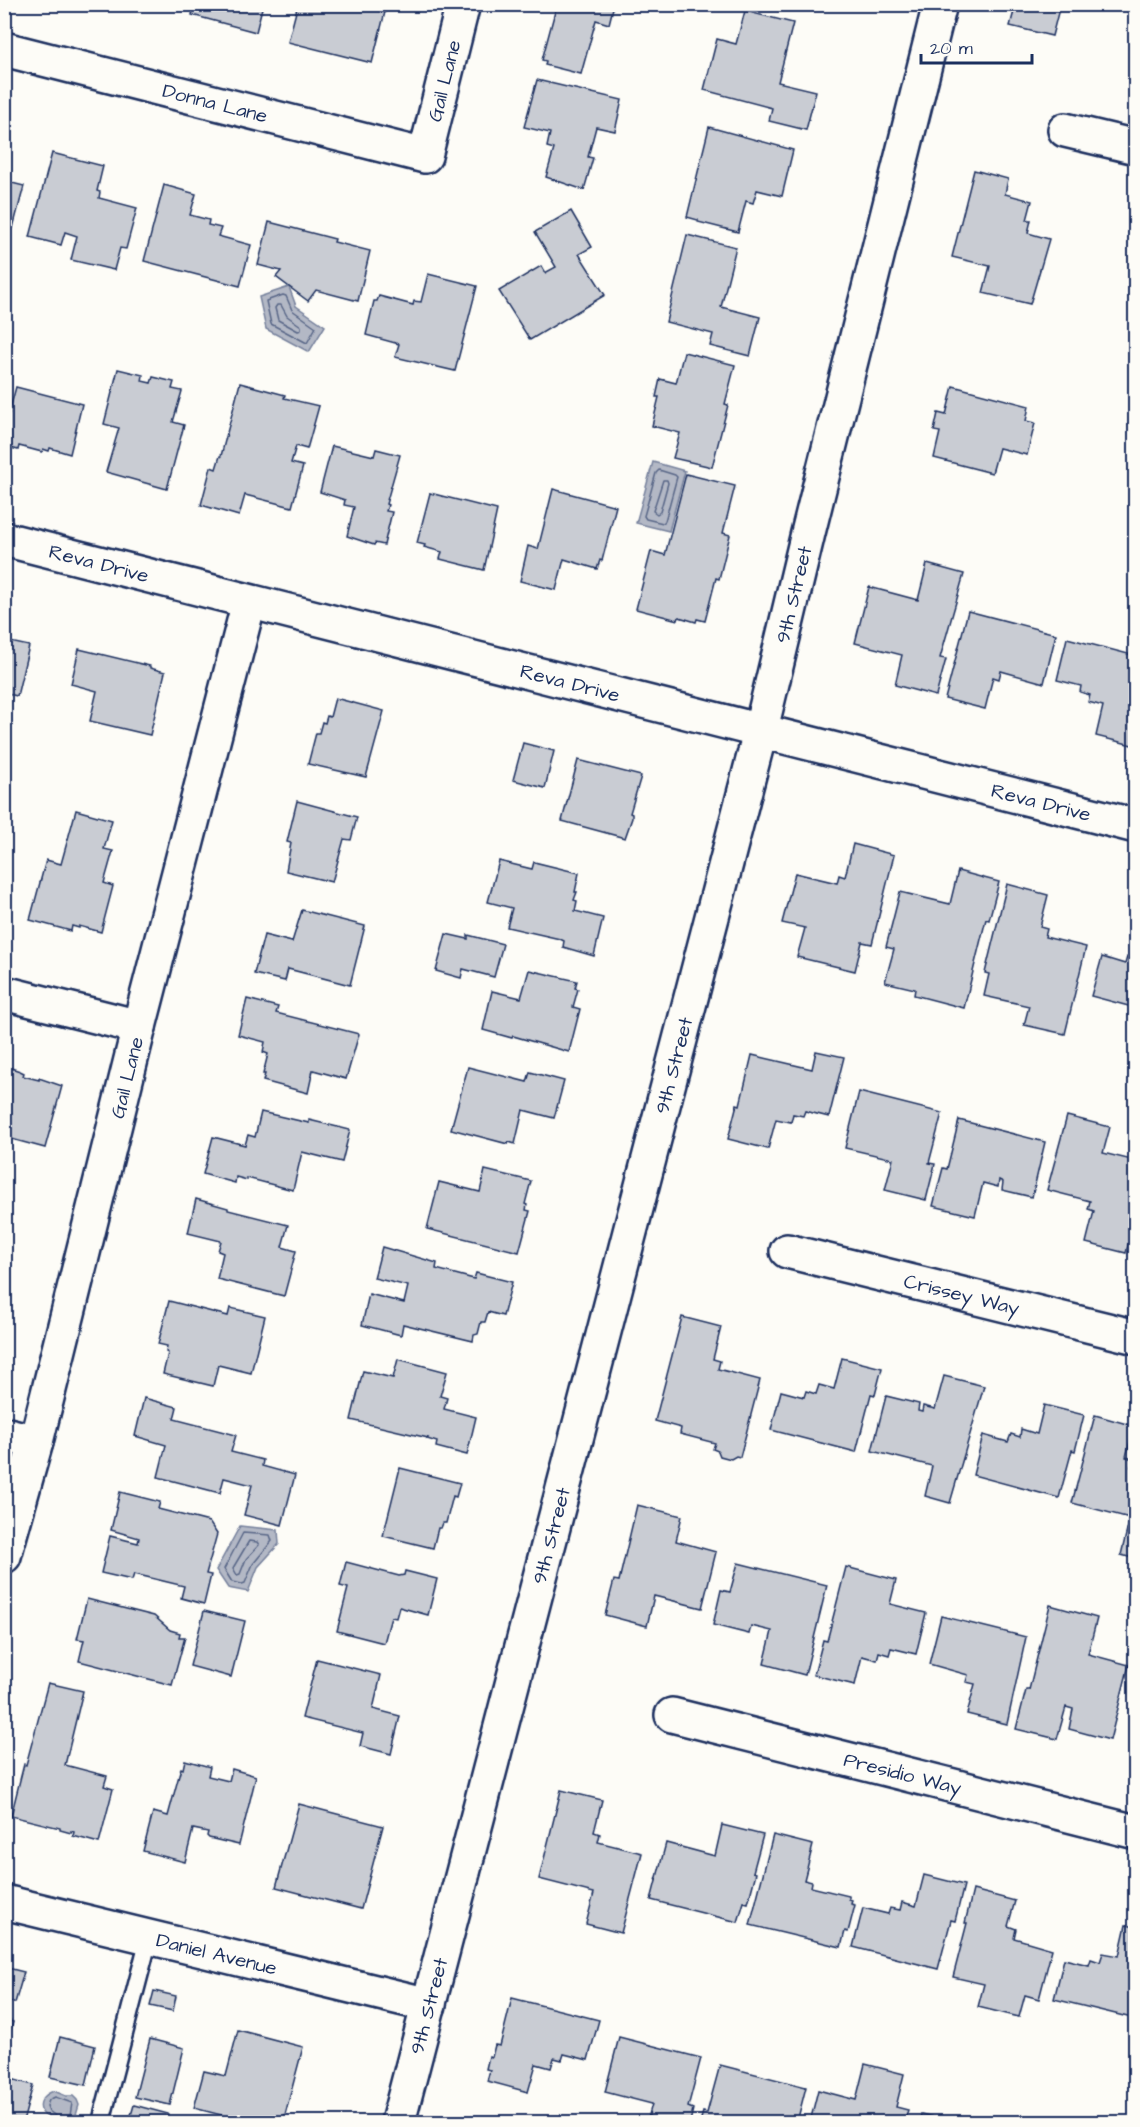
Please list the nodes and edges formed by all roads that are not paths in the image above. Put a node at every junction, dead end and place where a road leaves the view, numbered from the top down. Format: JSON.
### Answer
{"nodes":[{"id":1,"x":463,"y":4,"type":"edge"},
{"id":2,"x":940,"y":4,"type":"edge"},
{"id":3,"x":4,"y":49,"type":"edge"},
{"id":4,"x":1065,"y":130,"type":"dead end"},
{"id":5,"x":1136,"y":147,"type":"edge"},
{"id":6,"x":425,"y":156,"type":"joint"},
{"id":7,"x":4,"y":539,"type":"edge"},
{"id":8,"x":249,"y":602,"type":"junction"},
{"id":9,"x":761,"y":729,"type":"junction"},
{"id":10,"x":1136,"y":826,"type":"edge"},
{"id":11,"x":4,"y":993,"type":"edge"},
{"id":12,"x":139,"y":1027,"type":"junction"},
{"id":13,"x":787,"y":1251,"type":"dead end"},
{"id":14,"x":1136,"y":1337,"type":"edge"},
{"id":15,"x":4,"y":1434,"type":"edge"},
{"id":16,"x":36,"y":1442,"type":"junction"},
{"id":17,"x":4,"y":1556,"type":"edge"},
{"id":18,"x":672,"y":1715,"type":"dead end"},
{"id":19,"x":1136,"y":1832,"type":"edge"},
{"id":20,"x":4,"y":1902,"type":"edge"},
{"id":21,"x":148,"y":1938,"type":"junction"},
{"id":22,"x":429,"y":2005,"type":"junction"},
{"id":23,"x":102,"y":2122,"type":"edge"},
{"id":24,"x":398,"y":2122,"type":"edge"}],
"edges":[{"from":1,"to":6,"type":"street","name":"Gail Lane"},
{"from":2,"to":9,"type":"street","name":"9th Street"},
{"from":3,"to":6,"type":"street","name":"Donna Lane"},
{"from":4,"to":5,"type":"street"},
{"from":7,"to":8,"type":"street","name":"Reva Drive"},
{"from":8,"to":9,"type":"street","name":"Reva Drive"},
{"from":8,"to":12,"type":"street","name":"Gail Lane"},
{"from":9,"to":10,"type":"street","name":"Reva Drive"},
{"from":9,"to":22,"type":"street","name":"9th Street"},
{"from":11,"to":12,"type":"street"},
{"from":12,"to":16,"type":"street","name":"Gail Lane"},
{"from":13,"to":14,"type":"street","name":"Crissey Way"},
{"from":15,"to":16,"type":"street"},
{"from":16,"to":17,"type":"street","name":"Gail Lane"},
{"from":18,"to":19,"type":"street","name":"Presidio Way"},
{"from":20,"to":21,"type":"street","name":"Daniel Avenue"},
{"from":21,"to":22,"type":"street","name":"Daniel Avenue"},
{"from":21,"to":23,"type":"lane"},
{"from":22,"to":24,"type":"street","name":"9th Street"}]}
